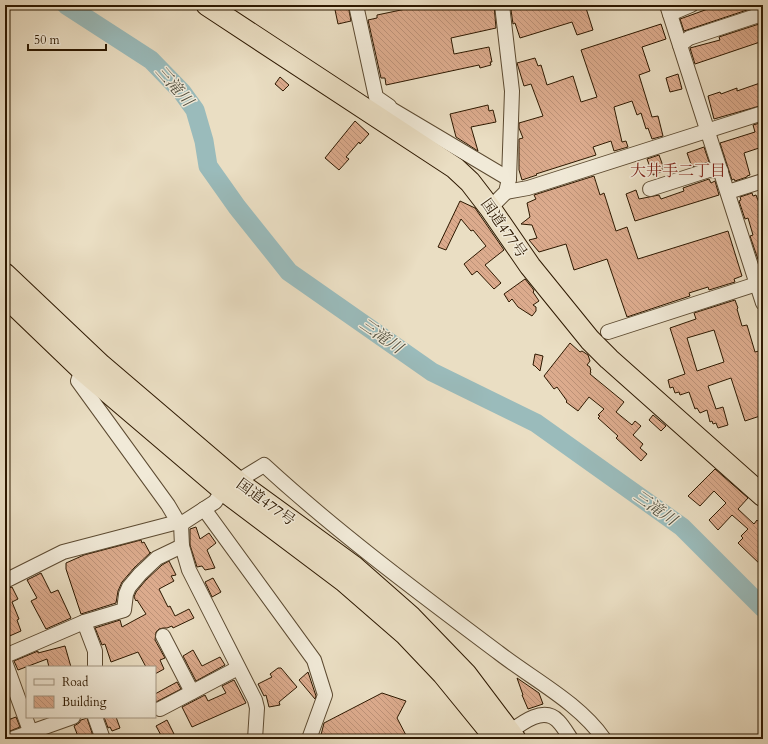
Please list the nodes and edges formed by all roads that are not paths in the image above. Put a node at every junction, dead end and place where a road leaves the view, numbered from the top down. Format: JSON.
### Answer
{"nodes":[{"id":1,"x":207,"y":5,"type":"edge"},
{"id":2,"x":357,"y":5,"type":"edge"},
{"id":3,"x":502,"y":5,"type":"edge"},
{"id":4,"x":691,"y":5,"type":"edge"},
{"id":5,"x":669,"y":9,"type":"edge"},
{"id":6,"x":756,"y":16,"type":"dead end"},
{"id":7,"x":680,"y":44,"type":"junction"},
{"id":8,"x":763,"y":113,"type":"edge"},
{"id":9,"x":708,"y":130,"type":"junction"},
{"id":10,"x":722,"y":171,"type":"junction"},
{"id":11,"x":763,"y":181,"type":"edge"},
{"id":12,"x":508,"y":185,"type":"junction"},
{"id":13,"x":650,"y":189,"type":"dead end"},
{"id":14,"x":728,"y":192,"type":"junction"},
{"id":15,"x":490,"y":208,"type":"junction"},
{"id":16,"x":5,"y":274,"type":"edge"},
{"id":17,"x":760,"y":283,"type":"edge"},
{"id":18,"x":5,"y":296,"type":"edge"},
{"id":19,"x":763,"y":303,"type":"edge"},
{"id":20,"x":608,"y":332,"type":"dead end"},
{"id":21,"x":82,"y":370,"type":"junction"},
{"id":22,"x":230,"y":486,"type":"junction"},
{"id":23,"x":763,"y":496,"type":"edge"},
{"id":24,"x":204,"y":509,"type":"junction"},
{"id":25,"x":179,"y":523,"type":"junction"},
{"id":26,"x":182,"y":546,"type":"junction"},
{"id":27,"x":5,"y":582,"type":"edge"},
{"id":28,"x":84,"y":622,"type":"junction"},
{"id":29,"x":163,"y":636,"type":"dead end"},
{"id":30,"x":5,"y":656,"type":"edge"},
{"id":31,"x":5,"y":662,"type":"edge"},
{"id":32,"x":95,"y":666,"type":"edge"},
{"id":33,"x":238,"y":668,"type":"junction"},
{"id":34,"x":192,"y":692,"type":"junction"},
{"id":35,"x":160,"y":709,"type":"dead end"},
{"id":36,"x":71,"y":718,"type":"edge"},
{"id":37,"x":95,"y":718,"type":"edge"},
{"id":38,"x":32,"y":736,"type":"edge"},
{"id":39,"x":505,"y":737,"type":"edge"},
{"id":40,"x":11,"y":739,"type":"edge"},
{"id":41,"x":103,"y":739,"type":"edge"},
{"id":42,"x":255,"y":739,"type":"edge"},
{"id":43,"x":309,"y":739,"type":"edge"},
{"id":44,"x":571,"y":739,"type":"edge"},
{"id":45,"x":604,"y":739,"type":"edge"}],
"edges":[{"from":1,"to":15,"type":"highway","name":"国道477号"},
{"from":2,"to":12,"type":"street"},
{"from":3,"to":12,"type":"street"},
{"from":4,"to":5,"type":"street"},
{"from":5,"to":7,"type":"street"},
{"from":6,"to":7,"type":"street"},
{"from":7,"to":9,"type":"street"},
{"from":8,"to":9,"type":"street"},
{"from":9,"to":10,"type":"street"},
{"from":9,"to":12,"type":"street"},
{"from":10,"to":13,"type":"street"},
{"from":10,"to":14,"type":"street"},
{"from":11,"to":14,"type":"street"},
{"from":12,"to":15,"type":"street"},
{"from":14,"to":17,"type":"street"},
{"from":15,"to":23,"type":"highway","name":"国道477号"},
{"from":16,"to":22,"type":"highway","name":"国道477号"},
{"from":17,"to":19,"type":"street"},
{"from":17,"to":20,"type":"street"},
{"from":18,"to":21,"type":"highway","name":"国道477号"},
{"from":21,"to":22,"type":"highway","name":"国道477号"},
{"from":21,"to":25,"type":"street"},
{"from":22,"to":24,"type":"street"},
{"from":22,"to":39,"type":"highway","name":"国道477号"},
{"from":22,"to":45,"type":"street"},
{"from":24,"to":25,"type":"street"},
{"from":24,"to":43,"type":"street"},
{"from":25,"to":26,"type":"street"},
{"from":25,"to":27,"type":"street"},
{"from":26,"to":28,"type":"street"},
{"from":26,"to":33,"type":"street"},
{"from":28,"to":30,"type":"street"},
{"from":28,"to":32,"type":"street"},
{"from":29,"to":34,"type":"street"},
{"from":31,"to":38,"type":"street"},
{"from":33,"to":34,"type":"street"},
{"from":33,"to":42,"type":"street"},
{"from":34,"to":35,"type":"street"},
{"from":36,"to":38,"type":"street"},
{"from":37,"to":41,"type":"street"},
{"from":38,"to":40,"type":"street"},
{"from":39,"to":44,"type":"street"}]}
